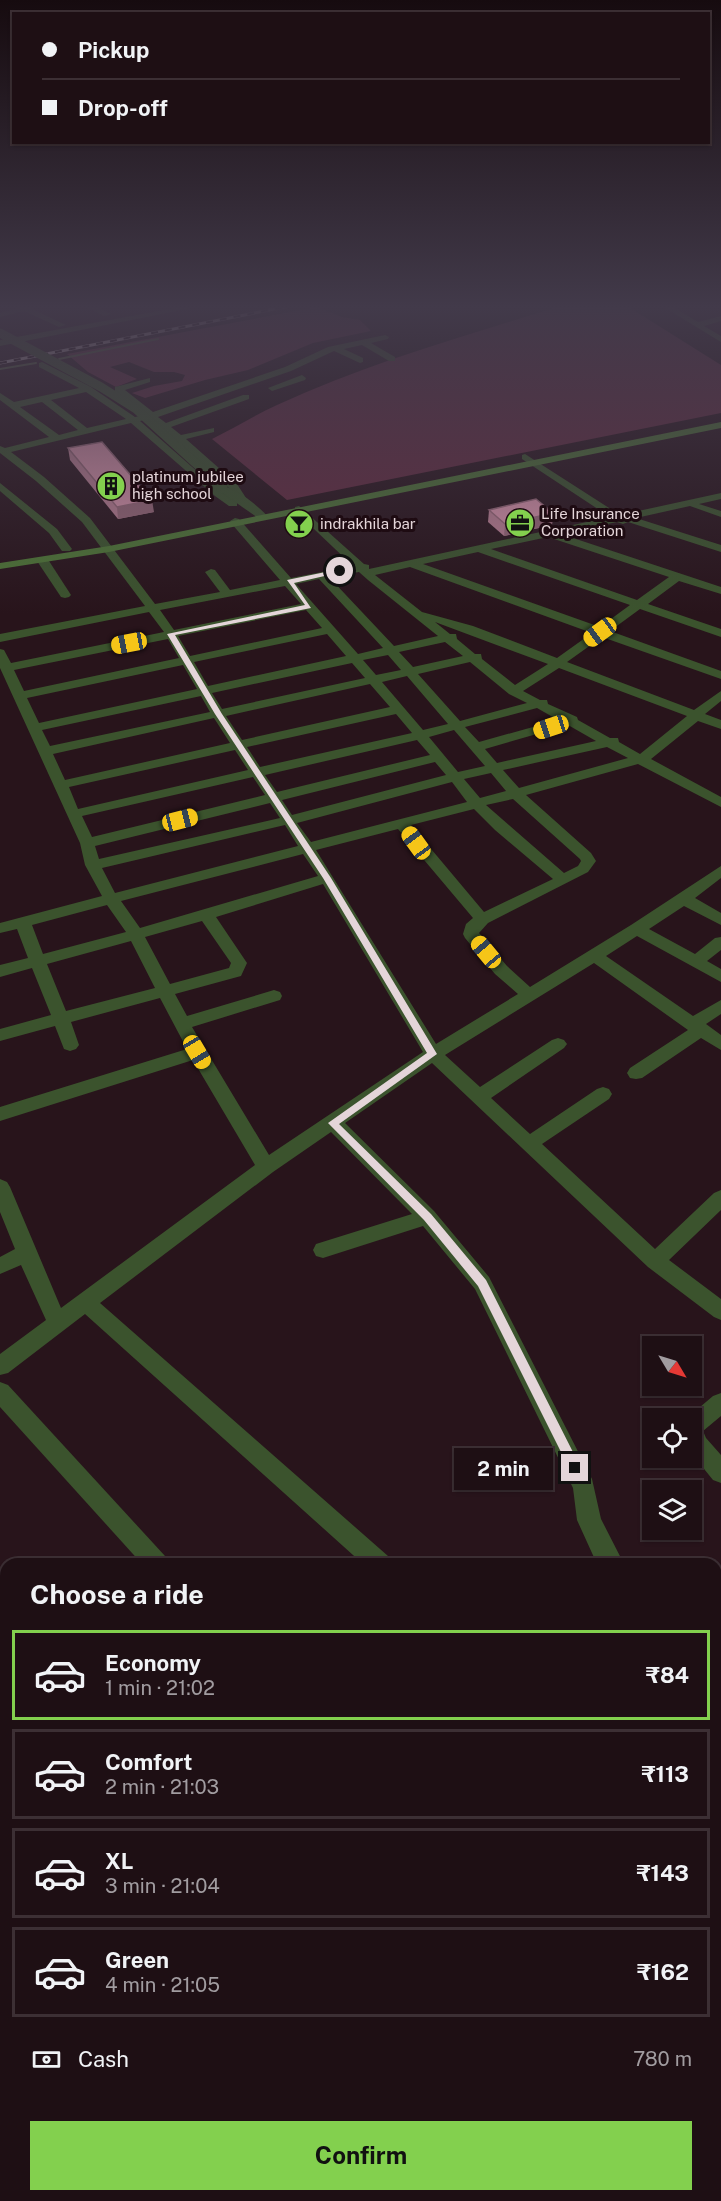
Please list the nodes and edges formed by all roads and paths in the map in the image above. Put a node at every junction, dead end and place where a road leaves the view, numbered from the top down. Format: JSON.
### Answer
{"nodes":[{"id":1,"x":20,"y":409,"type":"edge"},
{"id":2,"x":56,"y":409,"type":"edge"},
{"id":3,"x":116,"y":409,"type":"edge"},
{"id":4,"x":136,"y":409,"type":"edge"},
{"id":5,"x":146,"y":409,"type":"edge"},
{"id":6,"x":172,"y":409,"type":"edge"},
{"id":7,"x":214,"y":409,"type":"edge"},
{"id":8,"x":154,"y":415,"type":"junction"},
{"id":9,"x":721,"y":418,"type":"edge"},
{"id":10,"x":134,"y":421,"type":"junction"},
{"id":11,"x":721,"y":425,"type":"edge"},
{"id":12,"x":165,"y":426,"type":"junction"},
{"id":13,"x":211,"y":430,"type":"dead end"},
{"id":14,"x":86,"y":432,"type":"junction"},
{"id":15,"x":179,"y":438,"type":"junction"},
{"id":16,"x":58,"y":439,"type":"junction"},
{"id":17,"x":2,"y":450,"type":"edge"},
{"id":18,"x":525,"y":457,"type":"junction"},
{"id":19,"x":535,"y":462,"type":"junction"},
{"id":20,"x":0,"y":486,"type":"edge"},
{"id":21,"x":721,"y":498,"type":"edge"},
{"id":22,"x":238,"y":502,"type":"junction"},
{"id":23,"x":695,"y":506,"type":"junction"},
{"id":24,"x":301,"y":509,"type":"junction"},
{"id":25,"x":721,"y":514,"type":"edge"},
{"id":26,"x":249,"y":516,"type":"junction"},
{"id":27,"x":627,"y":519,"type":"junction"},
{"id":28,"x":553,"y":535,"type":"junction"},
{"id":29,"x":107,"y":546,"type":"junction"},
{"id":30,"x":721,"y":547,"type":"edge"},
{"id":31,"x":66,"y":549,"type":"junction"},
{"id":32,"x":484,"y":550,"type":"junction"},
{"id":33,"x":0,"y":559,"type":"edge"},
{"id":34,"x":43,"y":561,"type":"junction"},
{"id":35,"x":415,"y":565,"type":"junction"},
{"id":36,"x":0,"y":566,"type":"edge"},
{"id":37,"x":211,"y":572,"type":"dead end"},
{"id":38,"x":368,"y":572,"type":"junction"},
{"id":39,"x":321,"y":575,"type":"junction"},
{"id":40,"x":677,"y":577,"type":"junction"},
{"id":41,"x":290,"y":582,"type":"junction"},
{"id":42,"x":721,"y":591,"type":"edge"},
{"id":43,"x":227,"y":594,"type":"junction"},
{"id":44,"x":64,"y":595,"type":"dead end"},
{"id":45,"x":641,"y":604,"type":"junction"},
{"id":46,"x":309,"y":606,"type":"junction"},
{"id":47,"x":152,"y":608,"type":"junction"},
{"id":48,"x":424,"y":615,"type":"junction"},
{"id":49,"x":330,"y":630,"type":"junction"},
{"id":50,"x":600,"y":632,"type":"junction"},
{"id":51,"x":721,"y":633,"type":"edge"},
{"id":52,"x":171,"y":634,"type":"junction"},
{"id":53,"x":449,"y":637,"type":"junction"},
{"id":54,"x":0,"y":638,"type":"edge"},
{"id":55,"x":391,"y":650,"type":"junction"},
{"id":56,"x":354,"y":658,"type":"junction"},
{"id":57,"x":475,"y":658,"type":"junction"},
{"id":58,"x":3,"y":661,"type":"edge"},
{"id":59,"x":186,"y":661,"type":"junction"},
{"id":60,"x":558,"y":663,"type":"junction"},
{"id":61,"x":411,"y":673,"type":"junction"},
{"id":62,"x":721,"y":675,"type":"edge"},
{"id":63,"x":374,"y":680,"type":"junction"},
{"id":64,"x":204,"y":690,"type":"junction"},
{"id":65,"x":515,"y":690,"type":"junction"},
{"id":66,"x":721,"y":695,"type":"edge"},
{"id":67,"x":18,"y":696,"type":"junction"},
{"id":68,"x":539,"y":704,"type":"junction"},
{"id":69,"x":721,"y":706,"type":"edge"},
{"id":70,"x":399,"y":709,"type":"junction"},
{"id":71,"x":218,"y":714,"type":"junction"},
{"id":72,"x":698,"y":720,"type":"junction"},
{"id":73,"x":570,"y":721,"type":"junction"},
{"id":74,"x":721,"y":725,"type":"edge"},
{"id":75,"x":457,"y":726,"type":"junction"},
{"id":76,"x":35,"y":728,"type":"junction"},
{"id":77,"x":721,"y":732,"type":"edge"},
{"id":78,"x":421,"y":735,"type":"junction"},
{"id":79,"x":611,"y":742,"type":"junction"},
{"id":80,"x":240,"y":746,"type":"junction"},
{"id":81,"x":474,"y":748,"type":"junction"},
{"id":82,"x":44,"y":752,"type":"junction"},
{"id":83,"x":440,"y":757,"type":"junction"},
{"id":84,"x":648,"y":761,"type":"junction"},
{"id":85,"x":494,"y":769,"type":"junction"},
{"id":86,"x":257,"y":772,"type":"junction"},
{"id":87,"x":456,"y":777,"type":"junction"},
{"id":88,"x":60,"y":785,"type":"junction"},
{"id":89,"x":517,"y":795,"type":"junction"},
{"id":90,"x":273,"y":797,"type":"junction"},
{"id":91,"x":721,"y":801,"type":"edge"},
{"id":92,"x":477,"y":804,"type":"junction"},
{"id":93,"x":74,"y":814,"type":"junction"},
{"id":94,"x":289,"y":820,"type":"junction"},
{"id":95,"x":401,"y":823,"type":"junction"},
{"id":96,"x":87,"y":843,"type":"junction"},
{"id":97,"x":308,"y":846,"type":"junction"},
{"id":98,"x":93,"y":865,"type":"junction"},
{"id":99,"x":721,"y":871,"type":"edge"},
{"id":100,"x":327,"y":878,"type":"junction"},
{"id":101,"x":562,"y":880,"type":"junction"},
{"id":102,"x":111,"y":899,"type":"junction"},
{"id":103,"x":684,"y":899,"type":"junction"},
{"id":104,"x":206,"y":915,"type":"junction"},
{"id":105,"x":482,"y":919,"type":"junction"},
{"id":106,"x":721,"y":920,"type":"edge"},
{"id":107,"x":23,"y":922,"type":"junction"},
{"id":108,"x":0,"y":928,"type":"edge"},
{"id":109,"x":637,"y":929,"type":"junction"},
{"id":110,"x":135,"y":933,"type":"junction"},
{"id":111,"x":721,"y":942,"type":"edge"},
{"id":112,"x":595,"y":956,"type":"junction"},
{"id":113,"x":36,"y":961,"type":"junction"},
{"id":114,"x":697,"y":961,"type":"junction"},
{"id":115,"x":0,"y":971,"type":"edge"},
{"id":116,"x":721,"y":976,"type":"edge"},
{"id":117,"x":166,"y":992,"type":"junction"},
{"id":118,"x":274,"y":996,"type":"dead end"},
{"id":119,"x":530,"y":996,"type":"junction"},
{"id":120,"x":721,"y":1006,"type":"edge"},
{"id":121,"x":62,"y":1018,"type":"junction"},
{"id":122,"x":182,"y":1024,"type":"junction"},
{"id":123,"x":698,"y":1027,"type":"junction"},
{"id":124,"x":0,"y":1035,"type":"edge"},
{"id":125,"x":558,"y":1044,"type":"dead end"},
{"id":126,"x":721,"y":1044,"type":"edge"},
{"id":127,"x":70,"y":1046,"type":"dead end"},
{"id":128,"x":197,"y":1052,"type":"junction"},
{"id":129,"x":432,"y":1054,"type":"junction"},
{"id":130,"x":636,"y":1073,"type":"dead end"},
{"id":131,"x":603,"y":1094,"type":"dead end"},
{"id":132,"x":479,"y":1097,"type":"junction"},
{"id":133,"x":0,"y":1114,"type":"edge"},
{"id":134,"x":333,"y":1123,"type":"junction"},
{"id":135,"x":530,"y":1143,"type":"junction"},
{"id":136,"x":266,"y":1167,"type":"junction"},
{"id":137,"x":0,"y":1187,"type":"edge"},
{"id":138,"x":718,"y":1205,"type":"edge"},
{"id":139,"x":427,"y":1217,"type":"junction"},
{"id":140,"x":323,"y":1250,"type":"dead end"},
{"id":141,"x":26,"y":1252,"type":"junction"},
{"id":142,"x":655,"y":1261,"type":"junction"},
{"id":143,"x":0,"y":1266,"type":"edge"},
{"id":144,"x":86,"y":1303,"type":"junction"},
{"id":145,"x":721,"y":1311,"type":"edge"},
{"id":146,"x":57,"y":1322,"type":"junction"},
{"id":147,"x":0,"y":1366,"type":"edge"},
{"id":148,"x":0,"y":1392,"type":"edge"},
{"id":149,"x":721,"y":1402,"type":"edge"},
{"id":150,"x":721,"y":1472,"type":"edge"},
{"id":151,"x":152,"y":1558,"type":"edge"},
{"id":152,"x":368,"y":1558,"type":"edge"},
{"id":153,"x":607,"y":1558,"type":"edge"}],
"edges":[{"from":1,"to":16,"type":"street"},
{"from":2,"to":14,"type":"street"},
{"from":3,"to":10,"type":"street"},
{"from":4,"to":22,"type":"street","bridge":true},
{"from":5,"to":8,"type":"street"},
{"from":6,"to":8,"type":"street"},
{"from":7,"to":12,"type":"street"},
{"from":8,"to":10,"type":"street"},
{"from":8,"to":12,"type":"street"},
{"from":9,"to":18,"type":"main road"},
{"from":10,"to":14,"type":"street"},
{"from":10,"to":22,"type":"street"},
{"from":11,"to":19,"type":"main road"},
{"from":12,"to":15,"type":"street"},
{"from":13,"to":15,"type":"street"},
{"from":14,"to":16,"type":"street"},
{"from":15,"to":22,"type":"street"},
{"from":16,"to":17,"type":"street"},
{"from":17,"to":29,"type":"street"},
{"from":18,"to":19,"type":"street"},
{"from":18,"to":26,"type":"main road"},
{"from":19,"to":24,"type":"main road"},
{"from":19,"to":27,"type":"street"},
{"from":20,"to":31,"type":"street"},
{"from":21,"to":23,"type":"street"},
{"from":21,"to":27,"type":"street"},
{"from":22,"to":26,"type":"street"},
{"from":23,"to":25,"type":"street"},
{"from":23,"to":27,"type":"street"},
{"from":24,"to":26,"type":"main road"},
{"from":24,"to":38,"type":"street"},
{"from":26,"to":29,"type":"main road"},
{"from":26,"to":41,"type":"street"},
{"from":27,"to":28,"type":"street"},
{"from":27,"to":30,"type":"street"},
{"from":28,"to":32,"type":"street"},
{"from":28,"to":40,"type":"street"},
{"from":29,"to":31,"type":"main road"},
{"from":29,"to":34,"type":"main road"},
{"from":29,"to":47,"type":"street"},
{"from":31,"to":33,"type":"main road"},
{"from":32,"to":35,"type":"street"},
{"from":32,"to":45,"type":"street"},
{"from":34,"to":36,"type":"main road"},
{"from":34,"to":44,"type":"street"},
{"from":35,"to":38,"type":"street"},
{"from":35,"to":50,"type":"street"},
{"from":37,"to":43,"type":"street"},
{"from":38,"to":39,"type":"street"},
{"from":38,"to":48,"type":"street"},
{"from":38,"to":53,"type":"street"},
{"from":39,"to":41,"type":"street"},
{"from":39,"to":55,"type":"street"},
{"from":40,"to":42,"type":"street"},
{"from":40,"to":45,"type":"street"},
{"from":41,"to":43,"type":"street"},
{"from":41,"to":46,"type":"street"},
{"from":43,"to":47,"type":"street"},
{"from":45,"to":50,"type":"street"},
{"from":45,"to":51,"type":"street"},
{"from":46,"to":49,"type":"street"},
{"from":46,"to":52,"type":"street"},
{"from":47,"to":52,"type":"street"},
{"from":47,"to":54,"type":"street"},
{"from":48,"to":53,"type":"street"},
{"from":48,"to":60,"type":"street"},
{"from":49,"to":56,"type":"street"},
{"from":49,"to":59,"type":"street"},
{"from":50,"to":60,"type":"street"},
{"from":50,"to":62,"type":"street"},
{"from":52,"to":58,"type":"street"},
{"from":52,"to":59,"type":"street"},
{"from":53,"to":55,"type":"street"},
{"from":53,"to":57,"type":"street"},
{"from":55,"to":56,"type":"street"},
{"from":55,"to":61,"type":"street"},
{"from":56,"to":63,"type":"street"},
{"from":56,"to":64,"type":"street"},
{"from":57,"to":61,"type":"street"},
{"from":57,"to":65,"type":"street"},
{"from":58,"to":67,"type":"street"},
{"from":59,"to":64,"type":"street"},
{"from":59,"to":67,"type":"street"},
{"from":60,"to":65,"type":"street"},
{"from":60,"to":72,"type":"street"},
{"from":61,"to":63,"type":"street"},
{"from":61,"to":75,"type":"street"},
{"from":63,"to":70,"type":"street"},
{"from":63,"to":71,"type":"street"},
{"from":64,"to":71,"type":"street"},
{"from":64,"to":76,"type":"street"},
{"from":65,"to":68,"type":"street"},
{"from":66,"to":72,"type":"street"},
{"from":67,"to":76,"type":"street"},
{"from":68,"to":73,"type":"street"},
{"from":68,"to":75,"type":"street"},
{"from":69,"to":72,"type":"street"},
{"from":70,"to":78,"type":"street"},
{"from":70,"to":80,"type":"street"},
{"from":71,"to":80,"type":"street"},
{"from":71,"to":82,"type":"street"},
{"from":72,"to":74,"type":"street"},
{"from":72,"to":77,"type":"street"},
{"from":72,"to":84,"type":"street"},
{"from":73,"to":79,"type":"street"},
{"from":73,"to":81,"type":"street"},
{"from":75,"to":78,"type":"street"},
{"from":75,"to":81,"type":"street"},
{"from":76,"to":82,"type":"street"},
{"from":78,"to":83,"type":"street"},
{"from":78,"to":86,"type":"street"},
{"from":79,"to":84,"type":"street"},
{"from":79,"to":85,"type":"street"},
{"from":80,"to":86,"type":"street"},
{"from":80,"to":88,"type":"street"},
{"from":81,"to":85,"type":"street"},
{"from":82,"to":88,"type":"street"},
{"from":83,"to":87,"type":"street"},
{"from":83,"to":90,"type":"street"},
{"from":84,"to":89,"type":"street"},
{"from":84,"to":91,"type":"street"},
{"from":85,"to":87,"type":"street"},
{"from":85,"to":89,"type":"street"},
{"from":86,"to":90,"type":"street"},
{"from":86,"to":93,"type":"street"},
{"from":87,"to":92,"type":"street"},
{"from":87,"to":94,"type":"street"},
{"from":88,"to":93,"type":"street"},
{"from":89,"to":92,"type":"street"},
{"from":89,"to":101,"type":"street"},
{"from":90,"to":94,"type":"street"},
{"from":90,"to":96,"type":"street"},
{"from":92,"to":95,"type":"street"},
{"from":92,"to":101,"type":"street"},
{"from":93,"to":96,"type":"street"},
{"from":94,"to":97,"type":"street"},
{"from":94,"to":98,"type":"street"},
{"from":95,"to":97,"type":"street"},
{"from":95,"to":105,"type":"street"},
{"from":96,"to":98,"type":"street"},
{"from":97,"to":100,"type":"street"},
{"from":97,"to":102,"type":"street"},
{"from":98,"to":102,"type":"street"},
{"from":99,"to":103,"type":"street"},
{"from":100,"to":104,"type":"street"},
{"from":100,"to":129,"type":"street"},
{"from":101,"to":105,"type":"street"},
{"from":102,"to":107,"type":"street"},
{"from":102,"to":110,"type":"street"},
{"from":103,"to":106,"type":"street"},
{"from":103,"to":109,"type":"street"},
{"from":104,"to":110,"type":"street"},
{"from":104,"to":117,"type":"street"},
{"from":105,"to":119,"type":"street"},
{"from":107,"to":108,"type":"street"},
{"from":107,"to":113,"type":"street"},
{"from":109,"to":112,"type":"street"},
{"from":109,"to":114,"type":"street"},
{"from":110,"to":113,"type":"street"},
{"from":110,"to":117,"type":"street"},
{"from":111,"to":114,"type":"street"},
{"from":112,"to":119,"type":"street"},
{"from":112,"to":123,"type":"street"},
{"from":113,"to":115,"type":"street"},
{"from":113,"to":121,"type":"street"},
{"from":114,"to":116,"type":"street"},
{"from":117,"to":121,"type":"street"},
{"from":117,"to":122,"type":"street"},
{"from":118,"to":122,"type":"street"},
{"from":119,"to":129,"type":"street"},
{"from":120,"to":123,"type":"street"},
{"from":121,"to":124,"type":"street"},
{"from":121,"to":127,"type":"street"},
{"from":122,"to":128,"type":"street"},
{"from":123,"to":126,"type":"street"},
{"from":123,"to":130,"type":"street"},
{"from":125,"to":132,"type":"street"},
{"from":128,"to":133,"type":"street"},
{"from":128,"to":136,"type":"street"},
{"from":129,"to":132,"type":"street"},
{"from":129,"to":134,"type":"street"},
{"from":131,"to":135,"type":"street"},
{"from":132,"to":135,"type":"street"},
{"from":134,"to":136,"type":"street"},
{"from":134,"to":139,"type":"street"},
{"from":135,"to":142,"type":"street"},
{"from":136,"to":144,"type":"street"},
{"from":137,"to":141,"type":"street"},
{"from":138,"to":142,"type":"street"},
{"from":139,"to":140,"type":"street"},
{"from":139,"to":153,"type":"street"},
{"from":141,"to":143,"type":"street"},
{"from":141,"to":146,"type":"street"},
{"from":142,"to":145,"type":"street"},
{"from":144,"to":146,"type":"street"},
{"from":144,"to":152,"type":"street"},
{"from":146,"to":147,"type":"street"},
{"from":148,"to":151,"type":"street"},
{"from":149,"to":150,"type":"street"}]}
